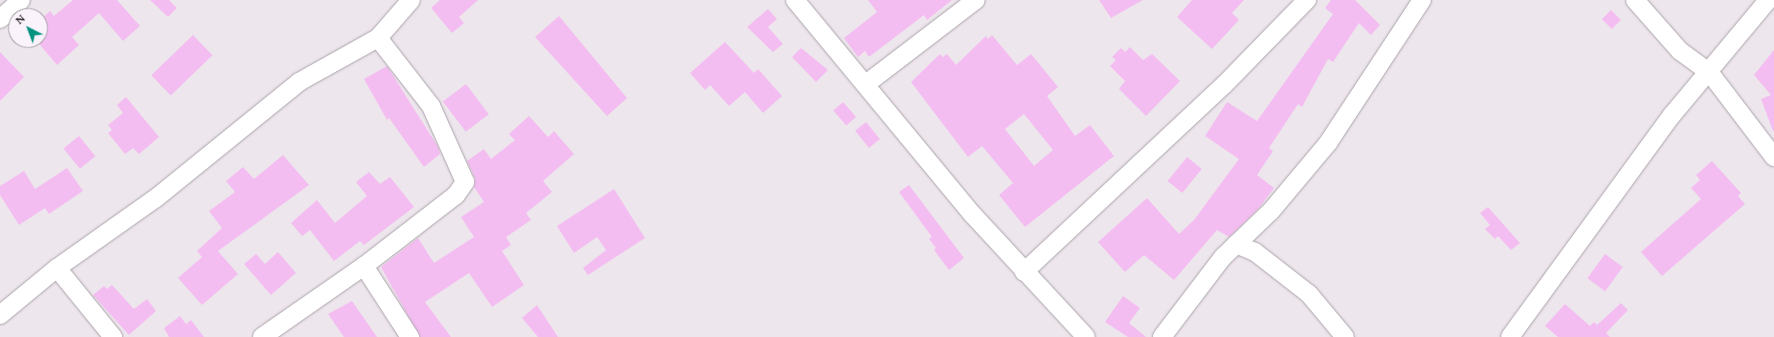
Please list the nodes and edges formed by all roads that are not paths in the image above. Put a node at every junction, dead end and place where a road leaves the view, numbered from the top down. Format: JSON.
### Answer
{"nodes":[{"id":1,"x":21,"y":0,"type":"edge"},
{"id":2,"x":411,"y":0,"type":"edge"},
{"id":3,"x":795,"y":0,"type":"edge"},
{"id":4,"x":976,"y":0,"type":"edge"},
{"id":5,"x":1307,"y":0,"type":"edge"},
{"id":6,"x":1422,"y":0,"type":"edge"},
{"id":7,"x":1635,"y":0,"type":"edge"},
{"id":8,"x":1768,"y":0,"type":"edge"},
{"id":9,"x":0,"y":19,"type":"edge"},
{"id":10,"x":378,"y":38,"type":"junction"},
{"id":11,"x":1710,"y":73,"type":"junction"},
{"id":12,"x":866,"y":84,"type":"junction"},
{"id":13,"x":1774,"y":157,"type":"edge"},
{"id":14,"x":1236,"y":244,"type":"junction"},
{"id":15,"x":364,"y":266,"type":"junction"},
{"id":16,"x":57,"y":268,"type":"junction"},
{"id":17,"x":1024,"y":272,"type":"junction"},
{"id":18,"x":0,"y":315,"type":"edge"},
{"id":19,"x":113,"y":337,"type":"edge"},
{"id":20,"x":262,"y":337,"type":"edge"},
{"id":21,"x":410,"y":337,"type":"edge"},
{"id":22,"x":1086,"y":337,"type":"edge"},
{"id":23,"x":1162,"y":337,"type":"edge"},
{"id":24,"x":1346,"y":337,"type":"edge"},
{"id":25,"x":1510,"y":337,"type":"edge"}],
"edges":[{"from":1,"to":9,"type":"street"},
{"from":2,"to":10,"type":"street"},
{"from":3,"to":12,"type":"street"},
{"from":4,"to":12,"type":"street"},
{"from":5,"to":17,"type":"street"},
{"from":6,"to":14,"type":"street"},
{"from":7,"to":11,"type":"street"},
{"from":8,"to":11,"type":"street"},
{"from":10,"to":15,"type":"street"},
{"from":10,"to":16,"type":"street"},
{"from":11,"to":13,"type":"street"},
{"from":11,"to":25,"type":"street"},
{"from":12,"to":17,"type":"street"},
{"from":14,"to":23,"type":"street"},
{"from":14,"to":24,"type":"street"},
{"from":15,"to":20,"type":"street"},
{"from":15,"to":21,"type":"street"},
{"from":16,"to":18,"type":"street"},
{"from":16,"to":19,"type":"street"},
{"from":17,"to":22,"type":"street"}]}
